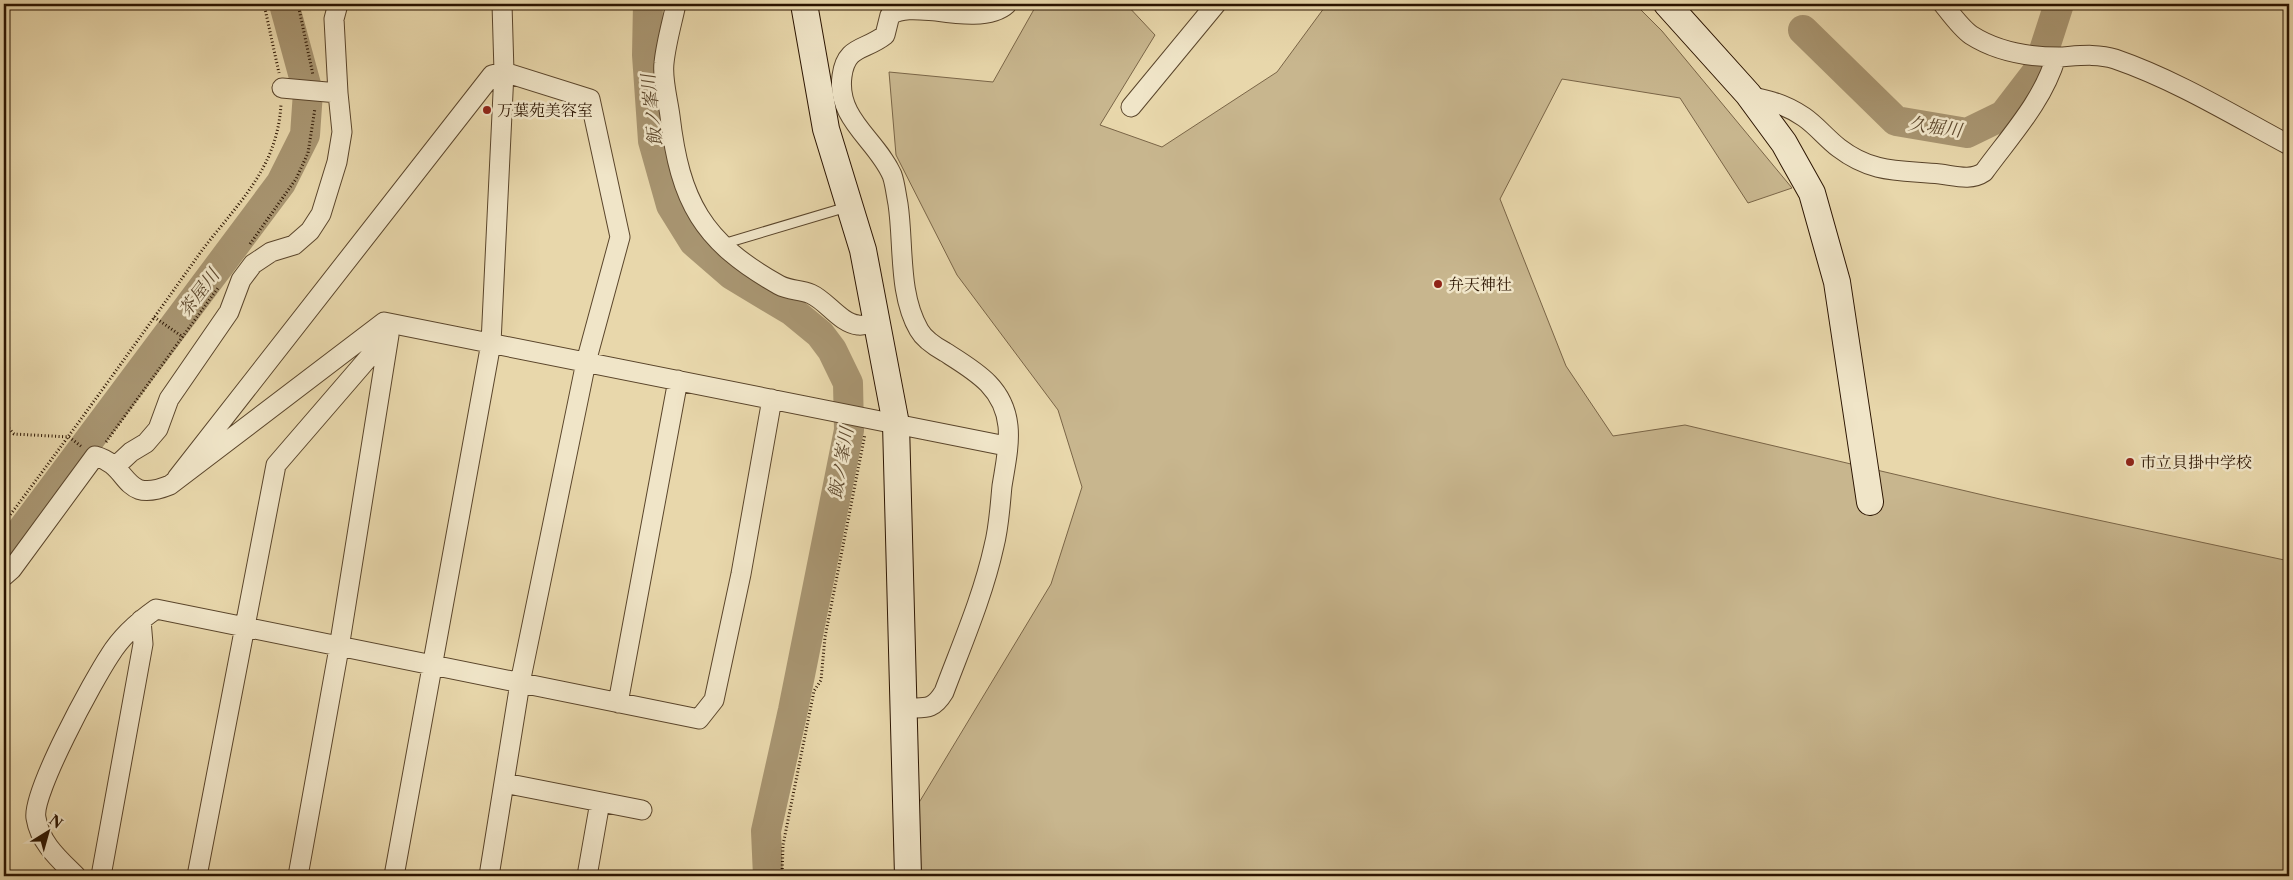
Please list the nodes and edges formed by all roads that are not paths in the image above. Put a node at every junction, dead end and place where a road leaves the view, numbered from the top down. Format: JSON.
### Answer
{"nodes":[{"id":1,"x":338,"y":4,"type":"edge"},
{"id":2,"x":502,"y":4,"type":"edge"},
{"id":3,"x":676,"y":4,"type":"edge"},
{"id":4,"x":804,"y":4,"type":"edge"},
{"id":5,"x":1007,"y":4,"type":"edge"},
{"id":6,"x":1216,"y":4,"type":"edge"},
{"id":7,"x":1667,"y":4,"type":"edge"},
{"id":8,"x":1943,"y":4,"type":"edge"},
{"id":9,"x":936,"y":8,"type":"edge"},
{"id":10,"x":2056,"y":57,"type":"junction"},
{"id":11,"x":504,"y":72,"type":"junction"},
{"id":12,"x":282,"y":88,"type":"road end"},
{"id":13,"x":338,"y":94,"type":"junction"},
{"id":14,"x":1748,"y":94,"type":"junction"},
{"id":15,"x":1131,"y":108,"type":"dead end"},
{"id":16,"x":2289,"y":145,"type":"edge"},
{"id":17,"x":850,"y":206,"type":"junction"},
{"id":18,"x":721,"y":244,"type":"junction"},
{"id":19,"x":877,"y":322,"type":"junction"},
{"id":20,"x":387,"y":328,"type":"junction"},
{"id":21,"x":491,"y":343,"type":"junction"},
{"id":22,"x":586,"y":362,"type":"junction"},
{"id":23,"x":678,"y":380,"type":"junction"},
{"id":24,"x":772,"y":399,"type":"junction"},
{"id":25,"x":896,"y":424,"type":"junction"},
{"id":26,"x":1006,"y":446,"type":"junction"},
{"id":27,"x":116,"y":466,"type":"junction"},
{"id":28,"x":177,"y":478,"type":"junction"},
{"id":29,"x":1870,"y":502,"type":"dead end"},
{"id":30,"x":4,"y":576,"type":"edge"},
{"id":31,"x":140,"y":620,"type":"junction"},
{"id":32,"x":245,"y":628,"type":"junction"},
{"id":33,"x":339,"y":648,"type":"junction"},
{"id":34,"x":432,"y":665,"type":"junction"},
{"id":35,"x":520,"y":682,"type":"junction"},
{"id":36,"x":618,"y":703,"type":"junction"},
{"id":37,"x":904,"y":708,"type":"junction"},
{"id":38,"x":504,"y":783,"type":"junction"},
{"id":39,"x":600,"y":802,"type":"junction"},
{"id":40,"x":642,"y":810,"type":"dead end"},
{"id":41,"x":76,"y":876,"type":"edge"},
{"id":42,"x":101,"y":876,"type":"edge"},
{"id":43,"x":197,"y":876,"type":"edge"},
{"id":44,"x":298,"y":876,"type":"edge"},
{"id":45,"x":394,"y":876,"type":"edge"},
{"id":46,"x":489,"y":876,"type":"edge"},
{"id":47,"x":587,"y":876,"type":"edge"},
{"id":48,"x":908,"y":876,"type":"edge"}],
"edges":[{"from":1,"to":13,"type":"street"},
{"from":2,"to":11,"type":"street"},
{"from":3,"to":18,"type":"street"},
{"from":4,"to":17,"type":"street"},
{"from":5,"to":9,"type":"street"},
{"from":6,"to":15,"type":"street"},
{"from":7,"to":14,"type":"street"},
{"from":8,"to":10,"type":"street"},
{"from":9,"to":26,"type":"street"},
{"from":10,"to":14,"type":"street"},
{"from":10,"to":16,"type":"street"},
{"from":11,"to":21,"type":"street"},
{"from":11,"to":22,"type":"street"},
{"from":11,"to":28,"type":"street"},
{"from":12,"to":13,"type":"street"},
{"from":13,"to":27,"type":"street"},
{"from":14,"to":29,"type":"street"},
{"from":17,"to":18,"type":"lane"},
{"from":17,"to":19,"type":"street"},
{"from":18,"to":19,"type":"street"},
{"from":19,"to":25,"type":"street"},
{"from":20,"to":21,"type":"street"},
{"from":20,"to":28,"type":"street"},
{"from":20,"to":32,"type":"street"},
{"from":20,"to":33,"type":"street"},
{"from":21,"to":22,"type":"street"},
{"from":21,"to":34,"type":"street"},
{"from":22,"to":23,"type":"street"},
{"from":22,"to":35,"type":"street"},
{"from":23,"to":24,"type":"street"},
{"from":23,"to":36,"type":"street"},
{"from":24,"to":25,"type":"street"},
{"from":24,"to":36,"type":"street"},
{"from":25,"to":26,"type":"street"},
{"from":25,"to":37,"type":"street"},
{"from":26,"to":37,"type":"street"},
{"from":27,"to":28,"type":"street"},
{"from":27,"to":30,"type":"street"},
{"from":31,"to":32,"type":"street"},
{"from":31,"to":41,"type":"street"},
{"from":31,"to":42,"type":"street"},
{"from":32,"to":33,"type":"street"},
{"from":32,"to":43,"type":"street"},
{"from":33,"to":34,"type":"street"},
{"from":33,"to":44,"type":"street"},
{"from":34,"to":35,"type":"street"},
{"from":34,"to":45,"type":"street"},
{"from":35,"to":36,"type":"street"},
{"from":35,"to":38,"type":"street"},
{"from":37,"to":48,"type":"street"},
{"from":38,"to":39,"type":"street"},
{"from":38,"to":46,"type":"street"},
{"from":39,"to":40,"type":"street"},
{"from":39,"to":47,"type":"street"}]}
